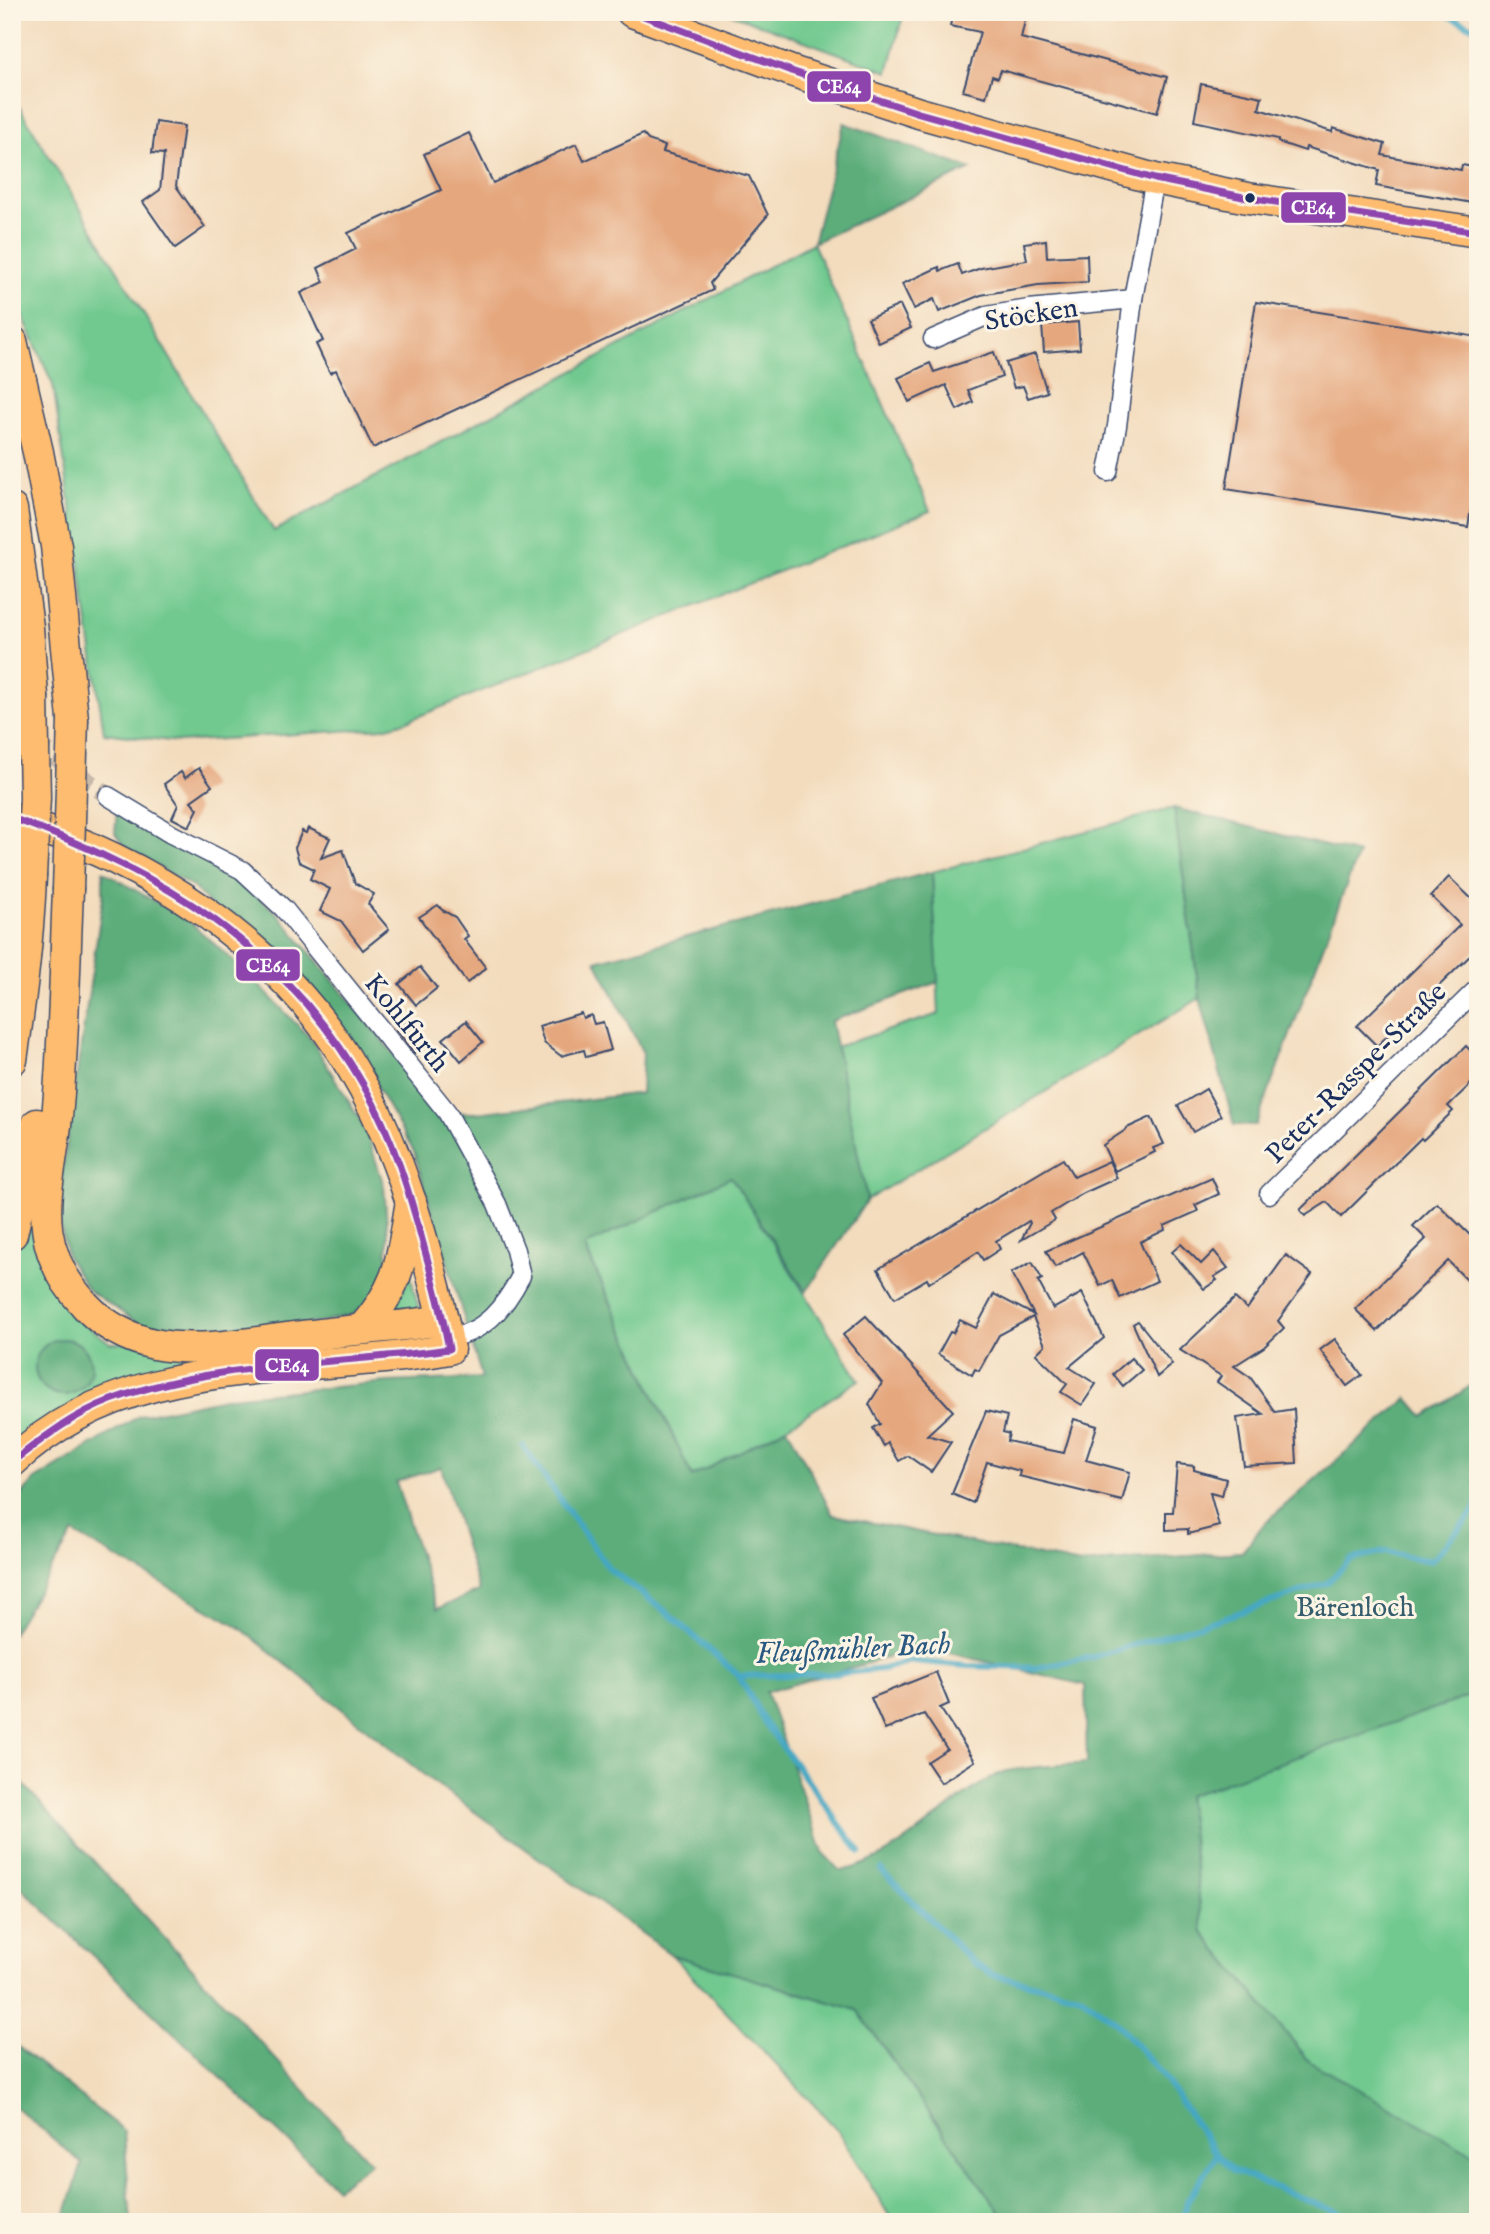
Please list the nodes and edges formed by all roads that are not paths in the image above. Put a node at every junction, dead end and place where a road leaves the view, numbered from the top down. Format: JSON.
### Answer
{"nodes":[{"id":1,"x":632,"y":12,"type":"edge"},
{"id":2,"x":1155,"y":179,"type":"junction"},
{"id":3,"x":1478,"y":232,"type":"edge"},
{"id":4,"x":1133,"y":299,"type":"junction"},
{"id":5,"x":933,"y":339,"type":"dead end"},
{"id":6,"x":12,"y":341,"type":"edge"},
{"id":7,"x":1108,"y":472,"type":"dead end"},
{"id":8,"x":12,"y":509,"type":"edge"},
{"id":9,"x":108,"y":796,"type":"tunnel mouth"},
{"id":10,"x":12,"y":818,"type":"edge"},
{"id":11,"x":63,"y":979,"type":"junction"},
{"id":12,"x":1478,"y":988,"type":"edge"},
{"id":13,"x":12,"y":1060,"type":"edge"},
{"id":14,"x":1269,"y":1194,"type":"dead end"},
{"id":15,"x":411,"y":1201,"type":"junction"},
{"id":16,"x":12,"y":1234,"type":"edge"},
{"id":17,"x":362,"y":1329,"type":"junction"},
{"id":18,"x":447,"y":1335,"type":"junction"},
{"id":19,"x":12,"y":1462,"type":"edge"}],
"edges":[{"from":1,"to":2,"type":"main road"},
{"from":2,"to":3,"type":"main road"},
{"from":2,"to":4,"type":"street"},
{"from":4,"to":5,"type":"street","name":"Stöcken"},
{"from":4,"to":7,"type":"street"},
{"from":6,"to":11,"type":"main road","bridge":true},
{"from":8,"to":13,"type":"main road","bridge":true},
{"from":9,"to":18,"type":"street","name":"Kohlfurth"},
{"from":10,"to":15,"type":"main road"},
{"from":11,"to":16,"type":"main road"},
{"from":11,"to":17,"type":"main road"},
{"from":12,"to":14,"type":"street","name":"Peter-Rasspe-Straße"},
{"from":15,"to":17,"type":"main road"},
{"from":15,"to":18,"type":"main road"},
{"from":17,"to":18,"type":"main road"},
{"from":18,"to":19,"type":"main road"}]}
